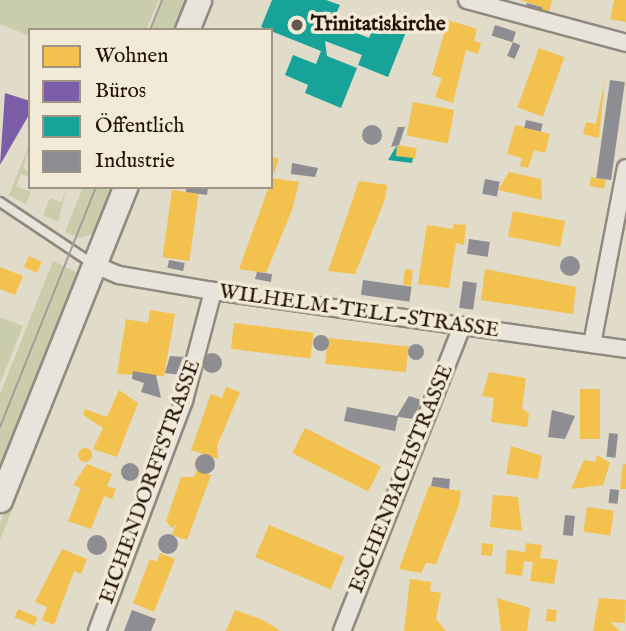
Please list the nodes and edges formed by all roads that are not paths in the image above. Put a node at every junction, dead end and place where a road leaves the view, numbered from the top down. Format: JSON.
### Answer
{"nodes":[{"id":1,"x":199,"y":0,"type":"edge"},
{"id":2,"x":467,"y":0,"type":"edge"},
{"id":3,"x":188,"y":28,"type":"edge"},
{"id":4,"x":626,"y":43,"type":"edge"},
{"id":5,"x":626,"y":168,"type":"edge"},
{"id":6,"x":124,"y":189,"type":"edge"},
{"id":7,"x":0,"y":202,"type":"edge"},
{"id":8,"x":95,"y":265,"type":"junction"},
{"id":9,"x":213,"y":291,"type":"junction"},
{"id":10,"x":462,"y":326,"type":"junction"},
{"id":11,"x":592,"y":344,"type":"junction"},
{"id":12,"x":626,"y":349,"type":"edge"},
{"id":13,"x":0,"y":500,"type":"edge"},
{"id":14,"x":97,"y":631,"type":"edge"},
{"id":15,"x":342,"y":631,"type":"edge"}],
"edges":[{"from":1,"to":3,"type":"main road"},
{"from":2,"to":4,"type":"street"},
{"from":5,"to":11,"type":"street"},
{"from":6,"to":8,"type":"main road"},
{"from":7,"to":8,"type":"lane"},
{"from":8,"to":9,"type":"street","name":"WILHELM-TELL-STRASSE"},
{"from":8,"to":13,"type":"main road"},
{"from":9,"to":10,"type":"street","name":"WILHELM-TELL-STRASSE"},
{"from":9,"to":14,"type":"street","name":"EICHENDORFFSTRASSE"},
{"from":10,"to":11,"type":"street","name":"WILHELM-TELL-STRASSE"},
{"from":10,"to":15,"type":"street","name":"ESCHENBACHSTRASSE"},
{"from":11,"to":12,"type":"street","name":"WILHELM-TELL-STRASSE"}]}
